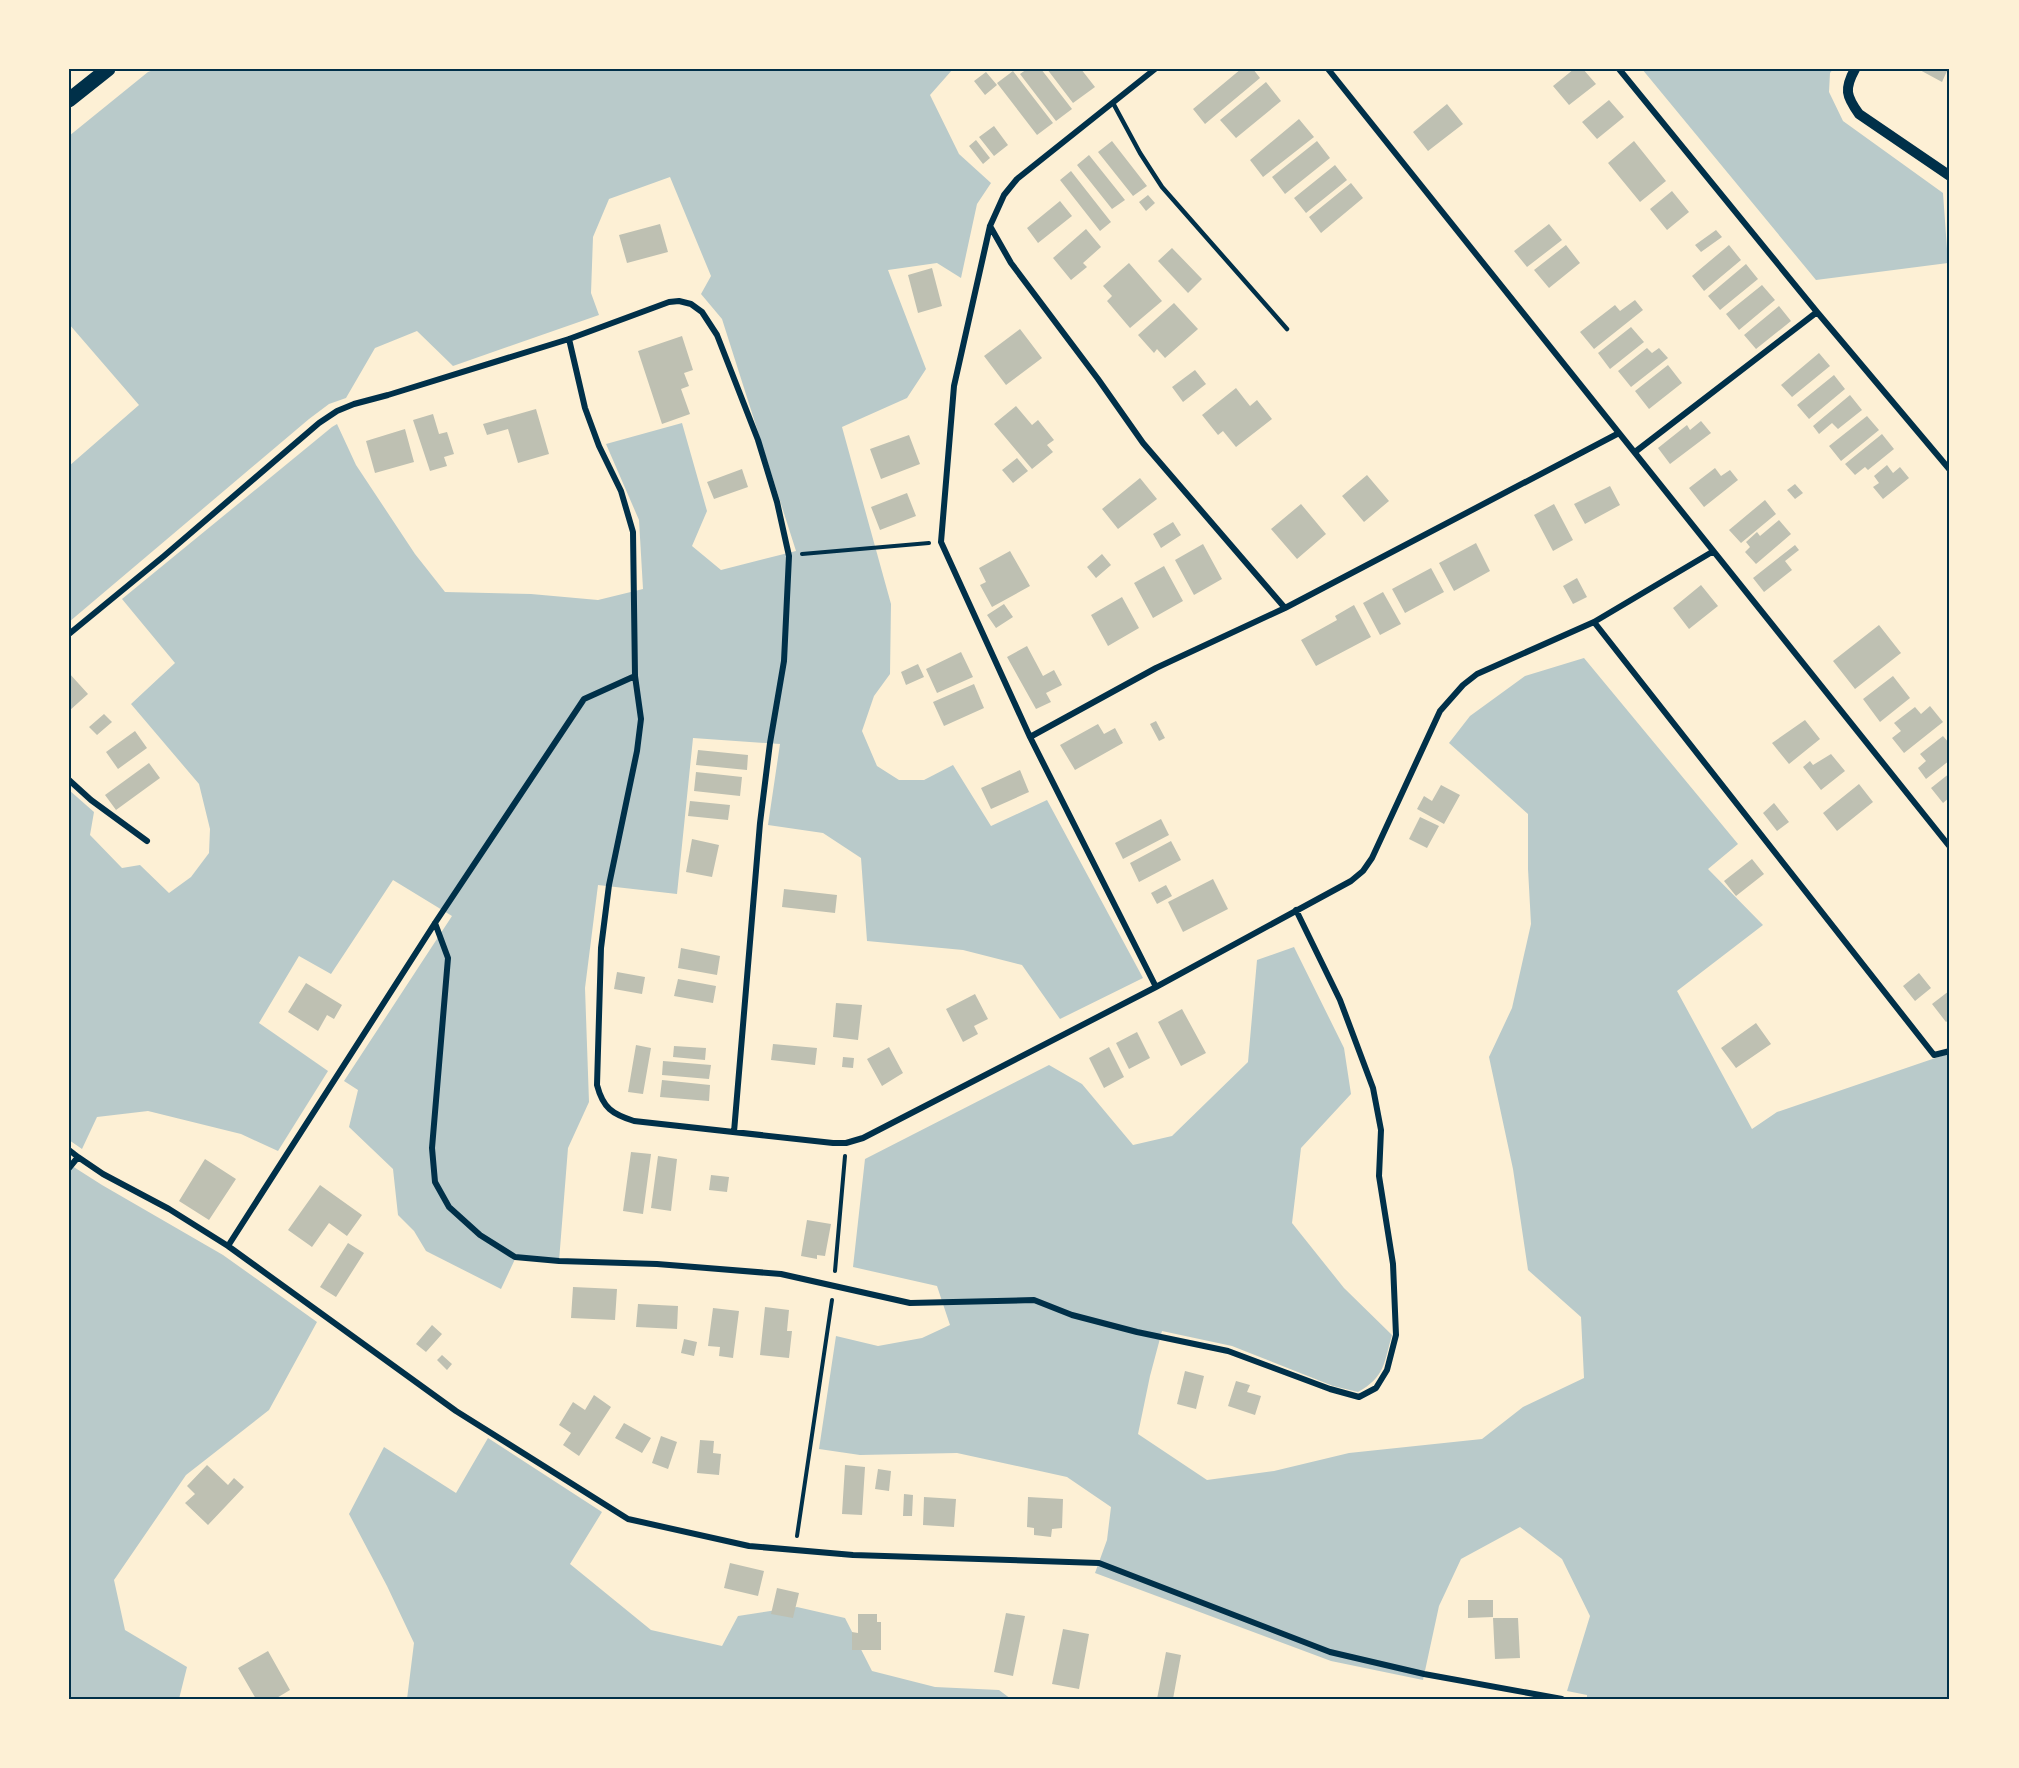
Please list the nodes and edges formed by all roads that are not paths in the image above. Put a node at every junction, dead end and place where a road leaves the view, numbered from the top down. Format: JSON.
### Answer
{"nodes":[{"id":1,"x":108,"y":69,"type":"edge"},
{"id":2,"x":1155,"y":69,"type":"edge"},
{"id":3,"x":1328,"y":69,"type":"edge"},
{"id":4,"x":1618,"y":69,"type":"edge"},
{"id":5,"x":1855,"y":69,"type":"edge"},
{"id":6,"x":69,"y":100,"type":"edge"},
{"id":7,"x":1113,"y":103,"type":"junction"},
{"id":8,"x":1950,"y":176,"type":"edge"},
{"id":9,"x":990,"y":226,"type":"junction"},
{"id":10,"x":1817,"y":312,"type":"junction"},
{"id":11,"x":1287,"y":329,"type":"dead end"},
{"id":12,"x":569,"y":339,"type":"junction"},
{"id":13,"x":1619,"y":433,"type":"junction"},
{"id":14,"x":1635,"y":452,"type":"junction"},
{"id":15,"x":1950,"y":470,"type":"edge"},
{"id":16,"x":1712,"y":552,"type":"junction"},
{"id":17,"x":1285,"y":608,"type":"junction"},
{"id":18,"x":1594,"y":622,"type":"junction"},
{"id":19,"x":69,"y":634,"type":"edge"},
{"id":20,"x":635,"y":676,"type":"junction"},
{"id":21,"x":1030,"y":737,"type":"junction"},
{"id":22,"x":69,"y":780,"type":"edge"},
{"id":23,"x":147,"y":841,"type":"dead end"},
{"id":24,"x":1950,"y":847,"type":"edge"},
{"id":25,"x":1296,"y":910,"type":"junction"},
{"id":26,"x":435,"y":923,"type":"junction"},
{"id":27,"x":1156,"y":987,"type":"junction"},
{"id":28,"x":1950,"y":1051,"type":"edge"},
{"id":29,"x":734,"y":1132,"type":"junction"},
{"id":30,"x":69,"y":1150,"type":"edge"},
{"id":31,"x":78,"y":1157,"type":"junction"},
{"id":32,"x":69,"y":1168,"type":"edge"},
{"id":33,"x":228,"y":1246,"type":"junction"},
{"id":34,"x":1562,"y":1699,"type":"edge"}],
"edges":[{"from":1,"to":6,"type":"main road"},
{"from":2,"to":7,"type":"street"},
{"from":3,"to":13,"type":"street"},
{"from":4,"to":10,"type":"street"},
{"from":5,"to":8,"type":"street"},
{"from":7,"to":9,"type":"street"},
{"from":7,"to":11,"type":"lane"},
{"from":9,"to":17,"type":"street"},
{"from":9,"to":21,"type":"street"},
{"from":10,"to":14,"type":"street"},
{"from":10,"to":15,"type":"street"},
{"from":12,"to":19,"type":"street"},
{"from":12,"to":20,"type":"street"},
{"from":12,"to":29,"type":"street"},
{"from":13,"to":14,"type":"street"},
{"from":13,"to":17,"type":"street"},
{"from":14,"to":16,"type":"street"},
{"from":16,"to":18,"type":"street"},
{"from":16,"to":24,"type":"street"},
{"from":17,"to":21,"type":"street"},
{"from":18,"to":25,"type":"street"},
{"from":18,"to":28,"type":"street"},
{"from":20,"to":26,"type":"street"},
{"from":20,"to":29,"type":"street"},
{"from":21,"to":27,"type":"street"},
{"from":22,"to":23,"type":"street"},
{"from":25,"to":26,"type":"street"},
{"from":25,"to":27,"type":"street"},
{"from":26,"to":33,"type":"street"},
{"from":27,"to":29,"type":"street"},
{"from":30,"to":31,"type":"street"},
{"from":31,"to":32,"type":"street"},
{"from":31,"to":33,"type":"street"},
{"from":33,"to":34,"type":"street"}]}
